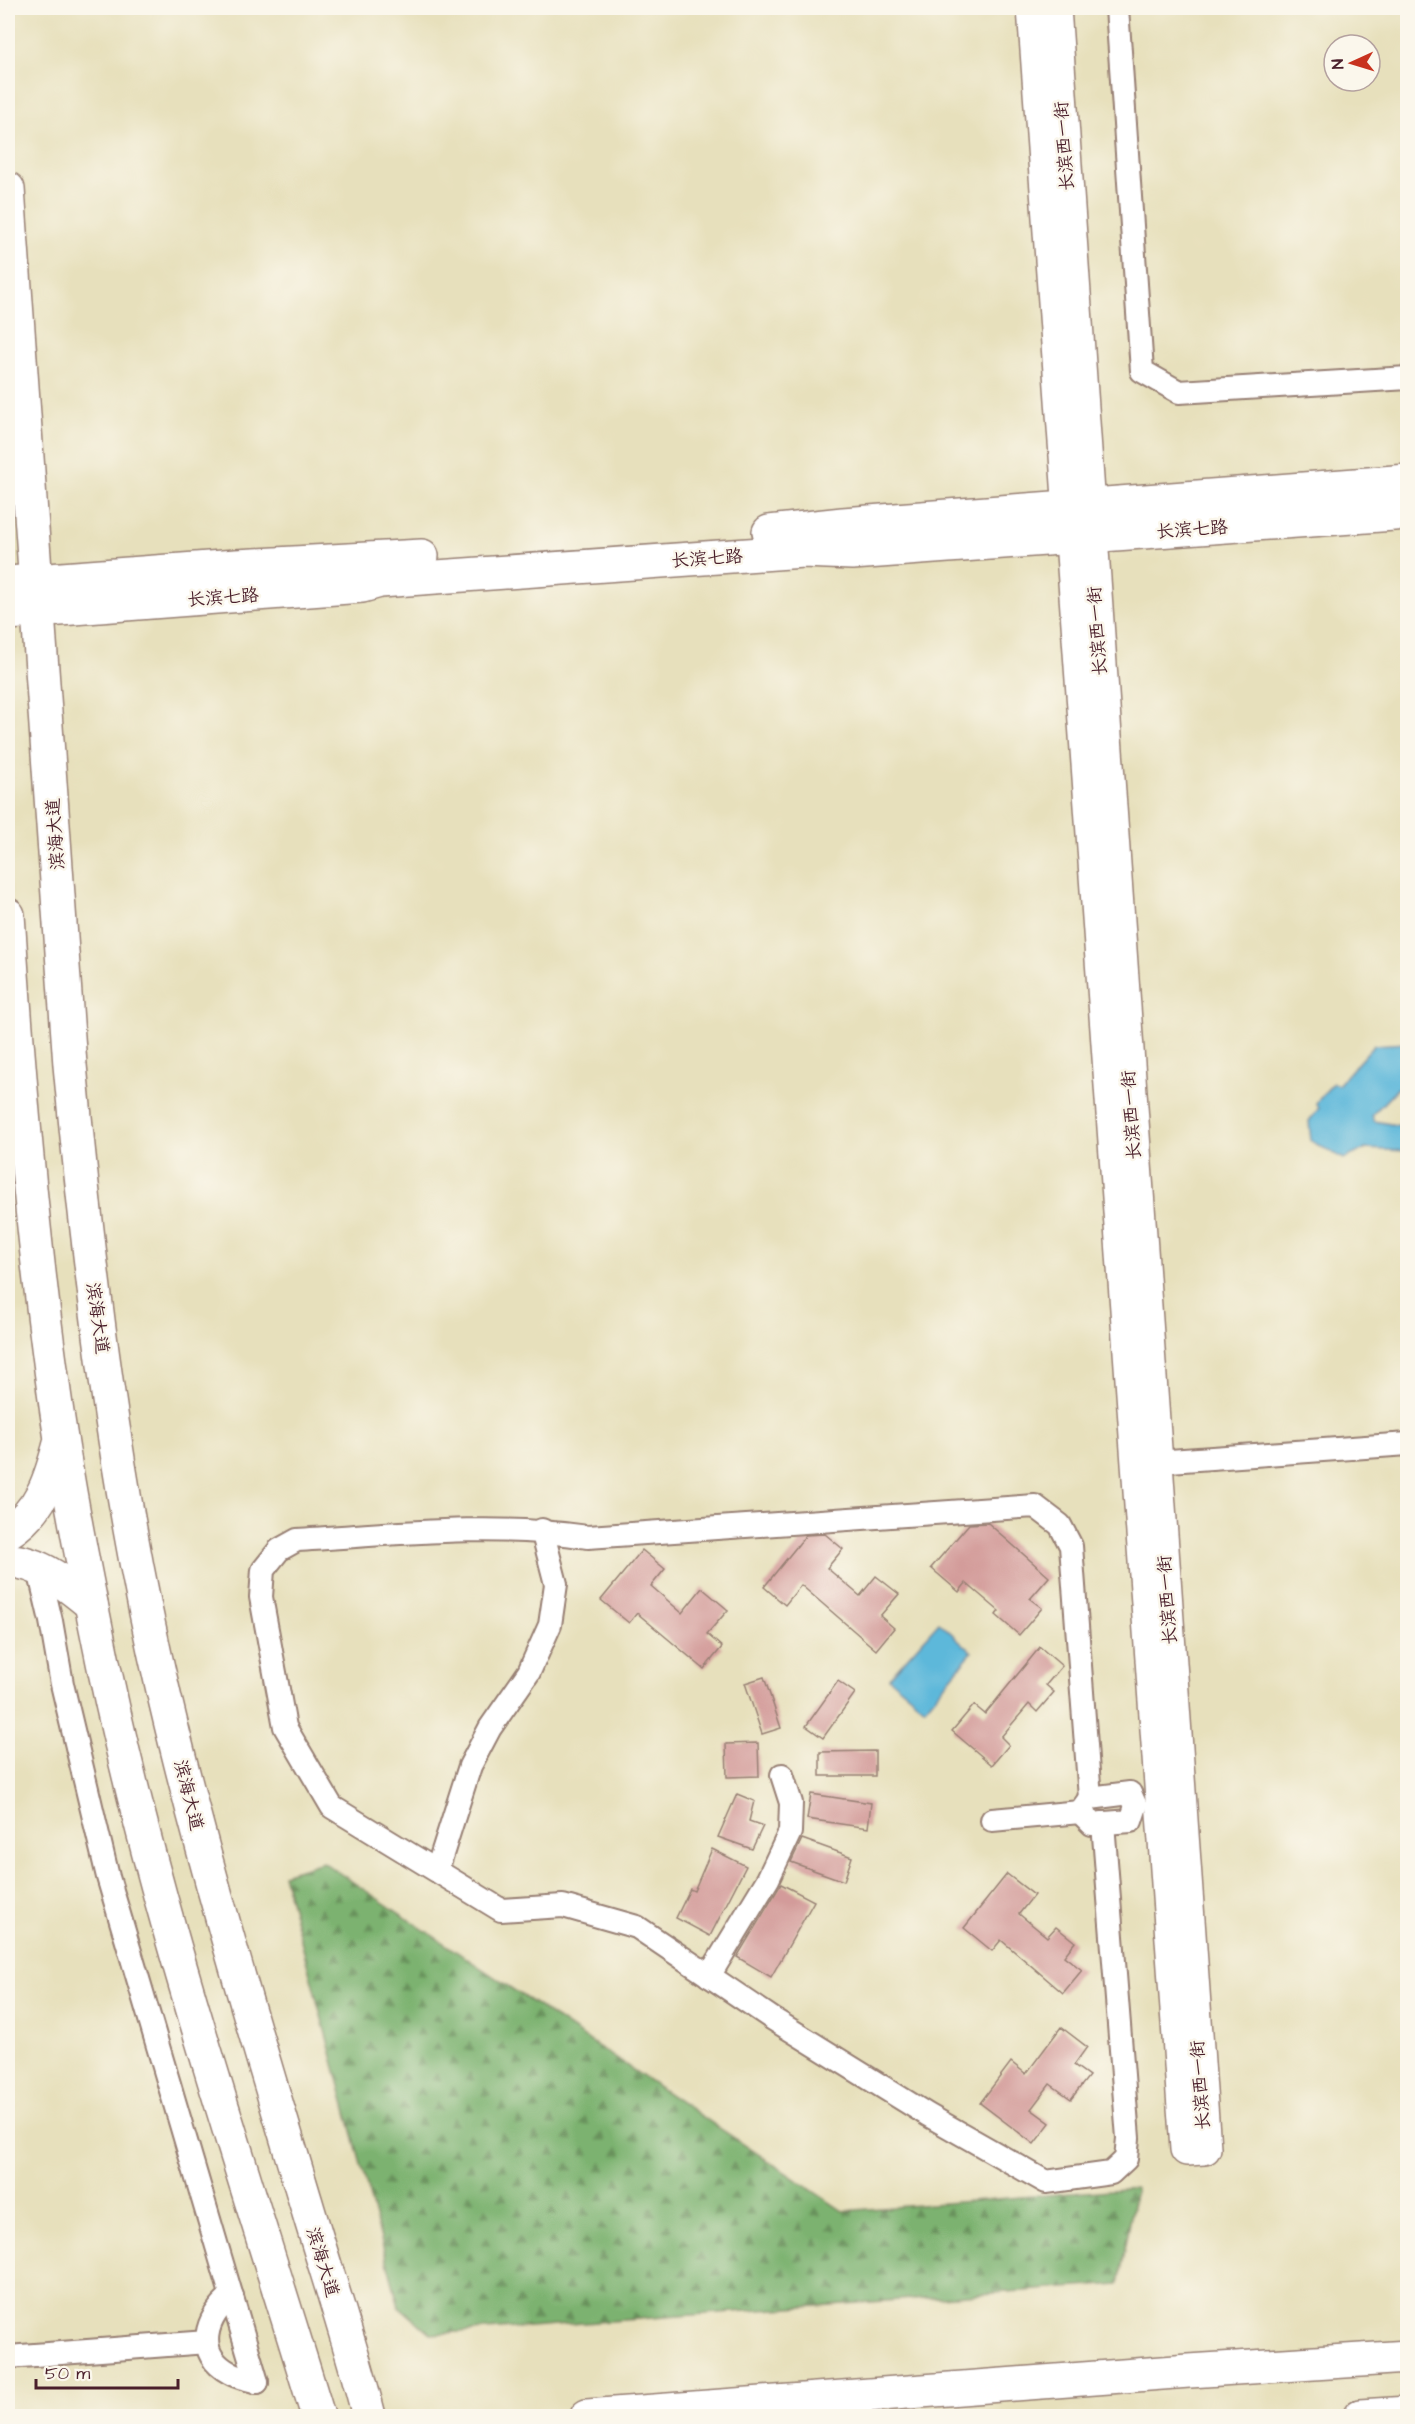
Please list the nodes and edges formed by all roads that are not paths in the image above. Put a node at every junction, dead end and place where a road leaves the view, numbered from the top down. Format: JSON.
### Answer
{"nodes":[{"id":1,"x":1034,"y":8,"type":"edge"},
{"id":2,"x":1054,"y":8,"type":"edge"},
{"id":3,"x":1117,"y":8,"type":"edge"},
{"id":4,"x":8,"y":189,"type":"edge"},
{"id":5,"x":1407,"y":378,"type":"edge"},
{"id":6,"x":1407,"y":481,"type":"edge"},
{"id":7,"x":1407,"y":513,"type":"edge"},
{"id":8,"x":1081,"y":521,"type":"junction"},
{"id":9,"x":23,"y":597,"type":"edge"},
{"id":10,"x":8,"y":915,"type":"edge"},
{"id":11,"x":61,"y":1440,"type":"junction"},
{"id":12,"x":1407,"y":1444,"type":"edge"},
{"id":13,"x":1148,"y":1463,"type":"junction"},
{"id":14,"x":542,"y":1530,"type":"junction"},
{"id":15,"x":8,"y":1532,"type":"edge"},
{"id":16,"x":8,"y":1561,"type":"edge"},
{"id":17,"x":39,"y":1569,"type":"junction"},
{"id":18,"x":91,"y":1604,"type":"junction"},
{"id":19,"x":782,"y":1775,"type":"dead end"},
{"id":20,"x":1085,"y":1805,"type":"junction"},
{"id":21,"x":1150,"y":1805,"type":"junction"},
{"id":22,"x":992,"y":1820,"type":"dead end"},
{"id":23,"x":1103,"y":1823,"type":"junction"},
{"id":24,"x":437,"y":1870,"type":"junction"},
{"id":25,"x":709,"y":1976,"type":"junction"},
{"id":26,"x":232,"y":2296,"type":"junction"},
{"id":27,"x":207,"y":2342,"type":"junction"},
{"id":28,"x":8,"y":2357,"type":"edge"},
{"id":29,"x":1407,"y":2357,"type":"edge"},
{"id":30,"x":1407,"y":2413,"type":"edge"},
{"id":31,"x":318,"y":2416,"type":"edge"},
{"id":32,"x":369,"y":2416,"type":"edge"},
{"id":33,"x":587,"y":2416,"type":"edge"},
{"id":34,"x":1360,"y":2416,"type":"edge"}],
"edges":[{"from":1,"to":8,"type":"main road","name":"长滨西一街"},
{"from":2,"to":8,"type":"main road","name":"长滨西一街"},
{"from":3,"to":5,"type":"street"},
{"from":4,"to":9,"type":"main road","name":"滨海大道"},
{"from":6,"to":8,"type":"main road","name":"长滨七路"},
{"from":7,"to":8,"type":"main road","name":"长滨七路"},
{"from":8,"to":9,"type":"main road","name":"长滨七路"},
{"from":8,"to":13,"type":"main road","name":"长滨西一街"},
{"from":9,"to":32,"type":"main road","name":"滨海大道"},
{"from":10,"to":11,"type":"main road"},
{"from":11,"to":15,"type":"main road"},
{"from":11,"to":18,"type":"main road"},
{"from":12,"to":13,"type":"street"},
{"from":13,"to":21,"type":"main road","name":"长滨西一街"},
{"from":13,"to":21,"type":"main road","name":"长滨西一街"},
{"from":14,"to":20,"type":"street"},
{"from":14,"to":24,"type":"street"},
{"from":14,"to":24,"type":"street"},
{"from":16,"to":17,"type":"main road"},
{"from":17,"to":18,"type":"main road"},
{"from":17,"to":26,"type":"street"},
{"from":18,"to":31,"type":"main road"},
{"from":19,"to":25,"type":"street"},
{"from":20,"to":21,"type":"street"},
{"from":20,"to":22,"type":"street"},
{"from":20,"to":23,"type":"street"},
{"from":21,"to":23,"type":"street"},
{"from":23,"to":25,"type":"street"},
{"from":24,"to":25,"type":"street"},
{"from":26,"to":27,"type":"street"},
{"from":26,"to":27,"type":"street"},
{"from":27,"to":28,"type":"street"},
{"from":29,"to":33,"type":"main road"},
{"from":30,"to":34,"type":"main road"}]}
